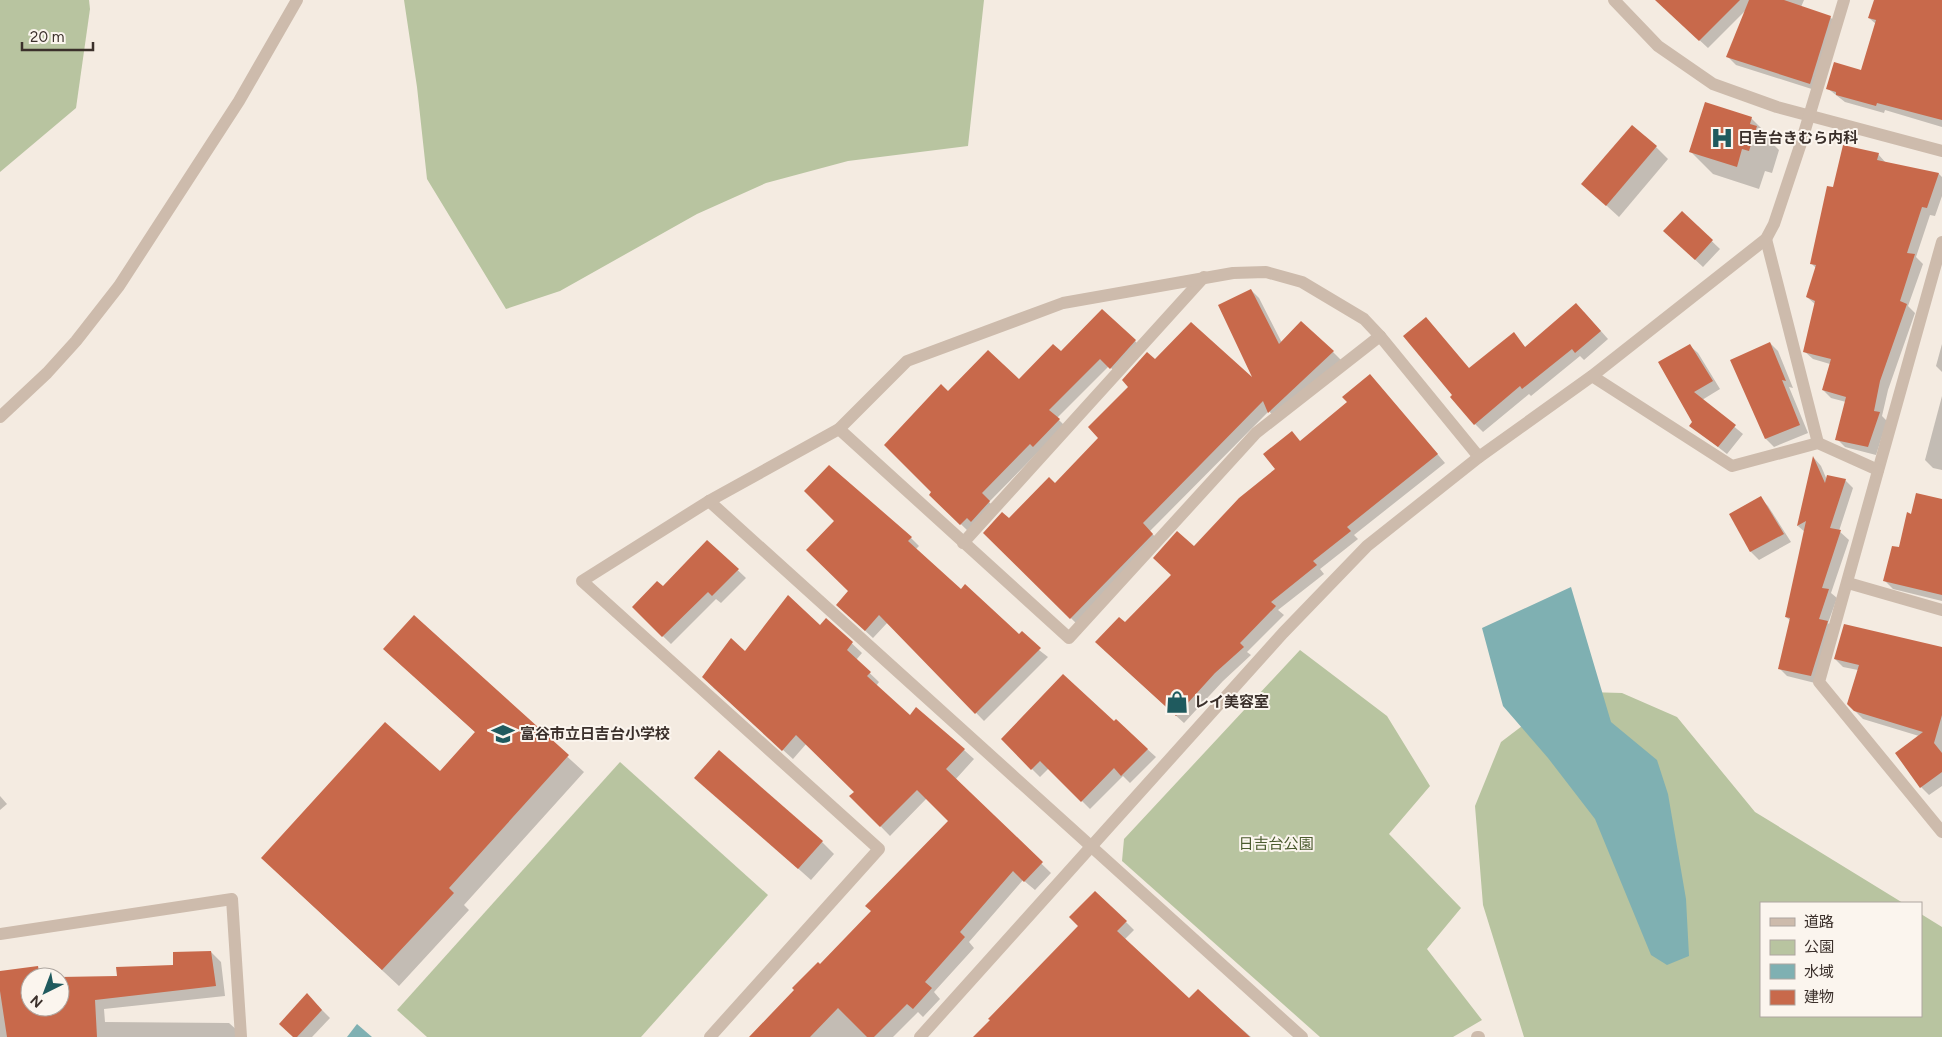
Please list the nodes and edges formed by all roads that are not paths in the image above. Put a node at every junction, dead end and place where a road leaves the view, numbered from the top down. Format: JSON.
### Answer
{"nodes":[{"id":1,"x":297,"y":0,"type":"edge"},
{"id":2,"x":1614,"y":0,"type":"edge"},
{"id":3,"x":1844,"y":0,"type":"edge"},
{"id":4,"x":1810,"y":114,"type":"junction"},
{"id":5,"x":1942,"y":151,"type":"edge"},
{"id":6,"x":1766,"y":239,"type":"junction"},
{"id":7,"x":1942,"y":242,"type":"edge"},
{"id":8,"x":1204,"y":278,"type":"junction"},
{"id":9,"x":1380,"y":336,"type":"junction"},
{"id":10,"x":1592,"y":376,"type":"junction"},
{"id":11,"x":0,"y":417,"type":"edge"},
{"id":12,"x":839,"y":429,"type":"junction"},
{"id":13,"x":1818,"y":443,"type":"junction"},
{"id":14,"x":1479,"y":457,"type":"junction"},
{"id":15,"x":1878,"y":470,"type":"junction"},
{"id":16,"x":709,"y":501,"type":"junction"},
{"id":17,"x":964,"y":543,"type":"junction"},
{"id":18,"x":1848,"y":583,"type":"junction"},
{"id":19,"x":1942,"y":610,"type":"edge"},
{"id":20,"x":1941,"y":827,"type":"edge"},
{"id":21,"x":1091,"y":846,"type":"junction"},
{"id":22,"x":0,"y":934,"type":"edge"},
{"id":23,"x":241,"y":1037,"type":"edge"},
{"id":24,"x":710,"y":1037,"type":"edge"},
{"id":25,"x":920,"y":1037,"type":"edge"},
{"id":26,"x":1302,"y":1037,"type":"edge"}],
"edges":[{"from":1,"to":11,"type":"street"},
{"from":2,"to":4,"type":"street"},
{"from":3,"to":4,"type":"street"},
{"from":4,"to":5,"type":"street"},
{"from":4,"to":6,"type":"street"},
{"from":6,"to":10,"type":"street"},
{"from":6,"to":13,"type":"street"},
{"from":7,"to":15,"type":"street"},
{"from":8,"to":9,"type":"street"},
{"from":8,"to":12,"type":"street"},
{"from":8,"to":17,"type":"street"},
{"from":9,"to":14,"type":"street"},
{"from":9,"to":17,"type":"street"},
{"from":10,"to":13,"type":"street"},
{"from":10,"to":14,"type":"street"},
{"from":12,"to":16,"type":"street"},
{"from":12,"to":17,"type":"street"},
{"from":13,"to":15,"type":"street"},
{"from":14,"to":21,"type":"street"},
{"from":15,"to":18,"type":"street"},
{"from":16,"to":21,"type":"street"},
{"from":16,"to":24,"type":"street"},
{"from":18,"to":19,"type":"street"},
{"from":18,"to":20,"type":"street"},
{"from":21,"to":25,"type":"street"},
{"from":21,"to":26,"type":"street"},
{"from":22,"to":23,"type":"street"}]}
